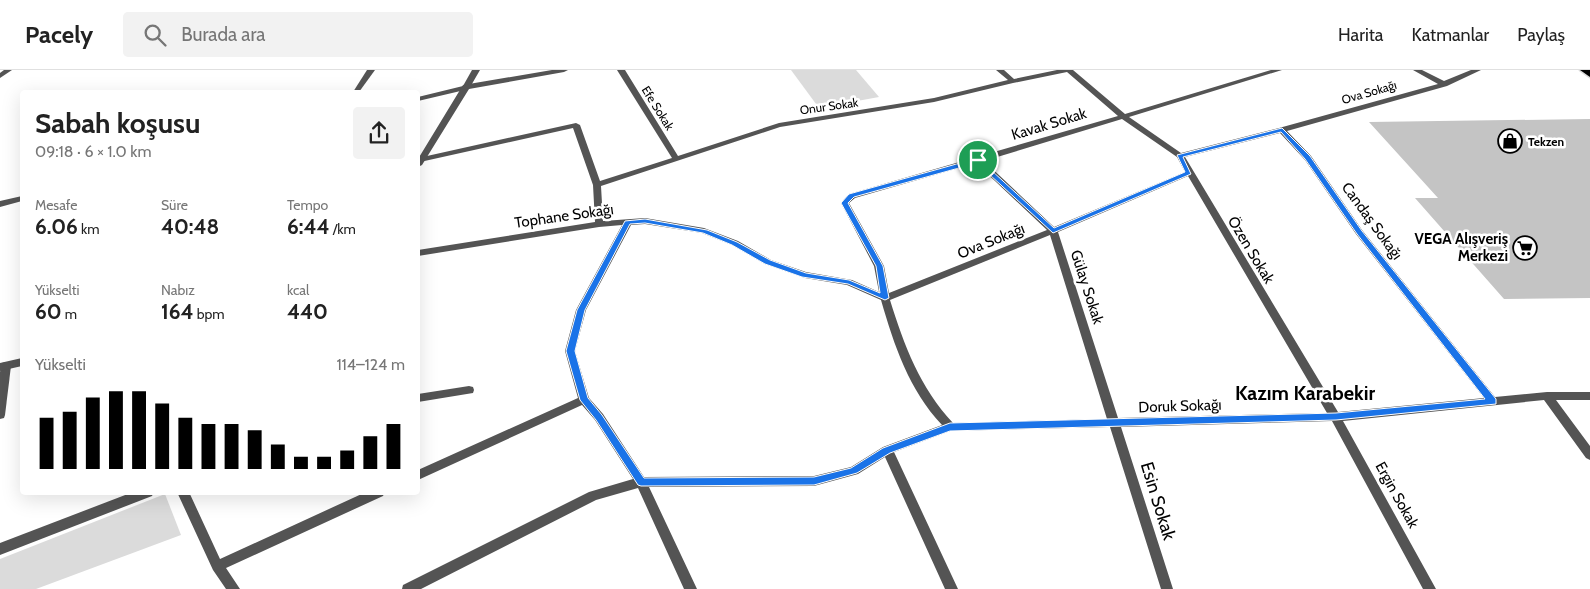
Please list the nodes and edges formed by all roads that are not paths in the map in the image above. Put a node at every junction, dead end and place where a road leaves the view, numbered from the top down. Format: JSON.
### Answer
{"nodes":[{"id":1,"x":8,"y":70,"type":"edge"},
{"id":2,"x":371,"y":70,"type":"edge"},
{"id":3,"x":476,"y":70,"type":"edge"},
{"id":4,"x":564,"y":70,"type":"edge"},
{"id":5,"x":621,"y":70,"type":"edge"},
{"id":6,"x":1000,"y":70,"type":"edge"},
{"id":7,"x":1069,"y":70,"type":"edge"},
{"id":8,"x":1278,"y":70,"type":"edge"},
{"id":9,"x":1417,"y":70,"type":"edge"},
{"id":10,"x":1477,"y":70,"type":"edge"},
{"id":11,"x":1584,"y":70,"type":"edge"},
{"id":12,"x":1590,"y":74,"type":"edge"},
{"id":13,"x":0,"y":76,"type":"edge"},
{"id":14,"x":1013,"y":80,"type":"junction"},
{"id":15,"x":1444,"y":84,"type":"junction"},
{"id":16,"x":466,"y":87,"type":"junction"},
{"id":17,"x":357,"y":90,"type":"edge"},
{"id":18,"x":420,"y":98,"type":"edge"},
{"id":19,"x":1123,"y":116,"type":"junction"},
{"id":20,"x":1282,"y":130,"type":"junction"},
{"id":21,"x":1180,"y":156,"type":"junction"},
{"id":22,"x":676,"y":158,"type":"junction"},
{"id":23,"x":420,"y":160,"type":"edge"},
{"id":24,"x":978,"y":160,"type":"junction"},
{"id":25,"x":420,"y":162,"type":"edge"},
{"id":26,"x":1189,"y":173,"type":"junction"},
{"id":27,"x":598,"y":185,"type":"junction"},
{"id":28,"x":20,"y":199,"type":"edge"},
{"id":29,"x":0,"y":204,"type":"edge"},
{"id":30,"x":628,"y":222,"type":"junction"},
{"id":31,"x":599,"y":224,"type":"junction"},
{"id":32,"x":1053,"y":231,"type":"junction"},
{"id":33,"x":420,"y":253,"type":"edge"},
{"id":34,"x":885,"y":298,"type":"junction"},
{"id":35,"x":20,"y":362,"type":"edge"},
{"id":36,"x":3,"y":366,"type":"edge"},
{"id":37,"x":469,"y":390,"type":"dead end"},
{"id":38,"x":1547,"y":396,"type":"junction"},
{"id":39,"x":1590,"y":396,"type":"edge"},
{"id":40,"x":420,"y":398,"type":"edge"},
{"id":41,"x":584,"y":400,"type":"junction"},
{"id":42,"x":1492,"y":401,"type":"junction"},
{"id":43,"x":0,"y":415,"type":"edge"},
{"id":44,"x":1336,"y":416,"type":"junction"},
{"id":45,"x":1116,"y":422,"type":"junction"},
{"id":46,"x":950,"y":427,"type":"junction"},
{"id":47,"x":886,"y":450,"type":"junction"},
{"id":48,"x":1590,"y":455,"type":"edge"},
{"id":49,"x":420,"y":474,"type":"edge"},
{"id":50,"x":641,"y":482,"type":"junction"},
{"id":51,"x":140,"y":495,"type":"edge"},
{"id":52,"x":184,"y":495,"type":"edge"},
{"id":53,"x":372,"y":495,"type":"edge"},
{"id":54,"x":0,"y":549,"type":"edge"},
{"id":55,"x":217,"y":566,"type":"junction"},
{"id":56,"x":234,"y":589,"type":"edge"},
{"id":57,"x":408,"y":589,"type":"edge"},
{"id":58,"x":691,"y":589,"type":"edge"},
{"id":59,"x":952,"y":589,"type":"edge"},
{"id":60,"x":1167,"y":589,"type":"edge"},
{"id":61,"x":1430,"y":589,"type":"edge"}],
"edges":[{"from":1,"to":13,"type":"street"},
{"from":2,"to":17,"type":"street"},
{"from":3,"to":16,"type":"street"},
{"from":4,"to":16,"type":"street"},
{"from":5,"to":22,"type":"street","name":"Efe Sokak"},
{"from":6,"to":14,"type":"street"},
{"from":7,"to":14,"type":"street","name":"Onur Sokak"},
{"from":7,"to":19,"type":"street","name":"Özen Sokak"},
{"from":8,"to":19,"type":"street","name":"Kavak Sokak"},
{"from":9,"to":15,"type":"street"},
{"from":10,"to":15,"type":"street","name":"Ova Sokağı"},
{"from":11,"to":12,"type":"main road"},
{"from":14,"to":22,"type":"street","name":"Onur Sokak"},
{"from":15,"to":20,"type":"street","name":"Ova Sokağı"},
{"from":16,"to":18,"type":"street"},
{"from":16,"to":23,"type":"street"},
{"from":19,"to":21,"type":"street","name":"Özen Sokak"},
{"from":19,"to":24,"type":"street","name":"Kavak Sokak"},
{"from":20,"to":21,"type":"street","name":"Ova Sokağı"},
{"from":20,"to":42,"type":"street","name":"Candaş Sokağı"},
{"from":21,"to":26,"type":"street","name":"Özen Sokak"},
{"from":22,"to":27,"type":"street","name":"Onur Sokak"},
{"from":24,"to":32,"type":"street","name":"Gülay Sokak"},
{"from":24,"to":34,"type":"street","name":"Kavak Sokak"},
{"from":25,"to":27,"type":"street"},
{"from":26,"to":32,"type":"street","name":"Ova Sokağı"},
{"from":26,"to":44,"type":"street","name":"Özen Sokak"},
{"from":27,"to":31,"type":"street"},
{"from":28,"to":29,"type":"street"},
{"from":30,"to":31,"type":"street","name":"Tophane Sokağı"},
{"from":30,"to":34,"type":"street","name":"Tophane Sokağı"},
{"from":30,"to":41,"type":"street"},
{"from":31,"to":33,"type":"street","name":"Tophane Sokağı"},
{"from":32,"to":34,"type":"street","name":"Ova Sokağı"},
{"from":32,"to":45,"type":"street","name":"Gülay Sokak"},
{"from":34,"to":46,"type":"street"},
{"from":35,"to":36,"type":"street"},
{"from":36,"to":43,"type":"street"},
{"from":37,"to":40,"type":"street"},
{"from":38,"to":39,"type":"street","name":"Doruk Sokağı"},
{"from":38,"to":42,"type":"street","name":"Doruk Sokağı"},
{"from":38,"to":48,"type":"street"},
{"from":41,"to":49,"type":"street"},
{"from":41,"to":50,"type":"street"},
{"from":42,"to":44,"type":"street","name":"Doruk Sokağı"},
{"from":44,"to":45,"type":"street","name":"Doruk Sokağı"},
{"from":44,"to":61,"type":"street","name":"Ergin Sokak"},
{"from":45,"to":46,"type":"street","name":"Doruk Sokağı"},
{"from":45,"to":60,"type":"street","name":"Esin Sokak"},
{"from":46,"to":47,"type":"street","name":"Doruk Sokağı"},
{"from":47,"to":50,"type":"street","name":"Doruk Sokağı"},
{"from":47,"to":59,"type":"street"},
{"from":50,"to":57,"type":"street","name":"Doruk Sokağı"},
{"from":50,"to":58,"type":"street"},
{"from":51,"to":54,"type":"street"},
{"from":52,"to":55,"type":"street"},
{"from":53,"to":55,"type":"street"},
{"from":55,"to":56,"type":"street"}]}
